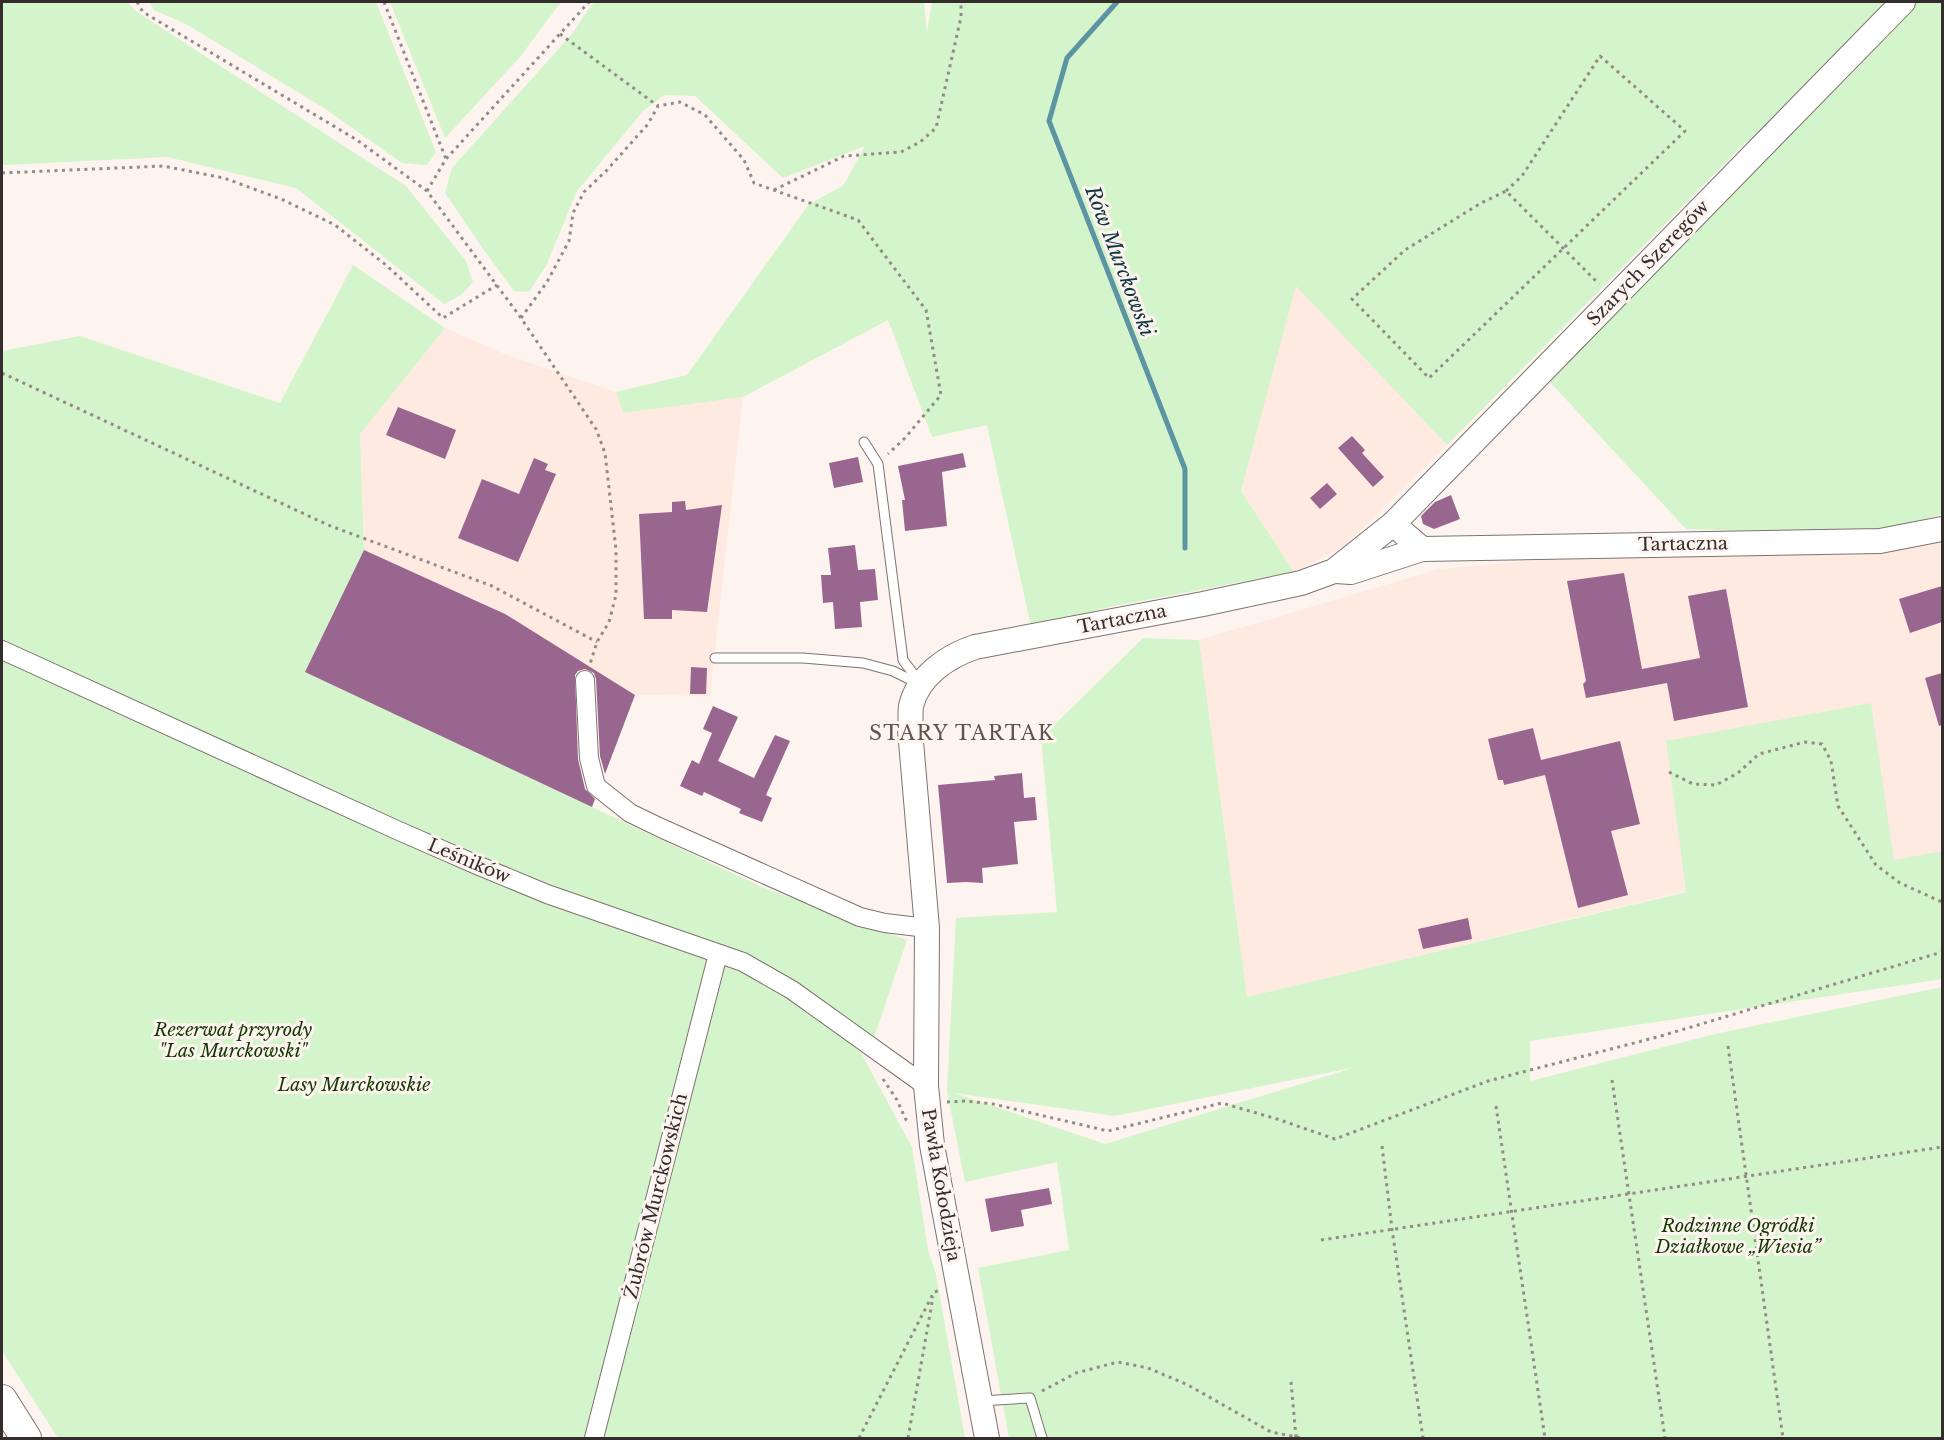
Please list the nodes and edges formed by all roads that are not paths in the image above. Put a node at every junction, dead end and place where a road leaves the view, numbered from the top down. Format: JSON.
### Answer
{"nodes":[{"id":1,"x":1903,"y":2,"type":"edge"},
{"id":2,"x":864,"y":442,"type":"dead end"},
{"id":3,"x":1393,"y":524,"type":"junction"},
{"id":4,"x":1942,"y":529,"type":"edge"},
{"id":5,"x":1422,"y":549,"type":"junction"},
{"id":6,"x":1334,"y":571,"type":"junction"},
{"id":7,"x":2,"y":650,"type":"edge"},
{"id":8,"x":715,"y":658,"type":"dead end"},
{"id":9,"x":585,"y":680,"type":"road end"},
{"id":10,"x":921,"y":685,"type":"junction"},
{"id":11,"x":927,"y":928,"type":"junction"},
{"id":12,"x":718,"y":954,"type":"junction"},
{"id":13,"x":927,"y":1095,"type":"junction"},
{"id":14,"x":2,"y":1401,"type":"edge"},
{"id":15,"x":980,"y":1401,"type":"junction"},
{"id":16,"x":26,"y":1438,"type":"edge"},
{"id":17,"x":594,"y":1438,"type":"edge"},
{"id":18,"x":987,"y":1438,"type":"edge"},
{"id":19,"x":1041,"y":1438,"type":"edge"}],
"edges":[{"from":1,"to":3,"type":"street","name":"Szarych Szeregów"},
{"from":2,"to":10,"type":"lane"},
{"from":3,"to":5,"type":"street"},
{"from":3,"to":6,"type":"street","name":"Tartaczna"},
{"from":4,"to":5,"type":"street","name":"Tartaczna"},
{"from":5,"to":6,"type":"street","name":"Tartaczna"},
{"from":6,"to":10,"type":"street","name":"Tartaczna"},
{"from":7,"to":12,"type":"street","name":"Leśników"},
{"from":8,"to":10,"type":"lane"},
{"from":9,"to":11,"type":"street"},
{"from":10,"to":11,"type":"street","name":"Pawła Kołodzieja"},
{"from":11,"to":13,"type":"street","name":"Pawła Kołodzieja"},
{"from":12,"to":13,"type":"street","name":"Leśników"},
{"from":12,"to":17,"type":"street","name":"Żubrów Murckowskich"},
{"from":13,"to":15,"type":"street","name":"Pawła Kołodzieja"},
{"from":14,"to":16,"type":"main road"},
{"from":15,"to":18,"type":"street","name":"Pawła Kołodzieja"},
{"from":15,"to":19,"type":"lane"}]}
